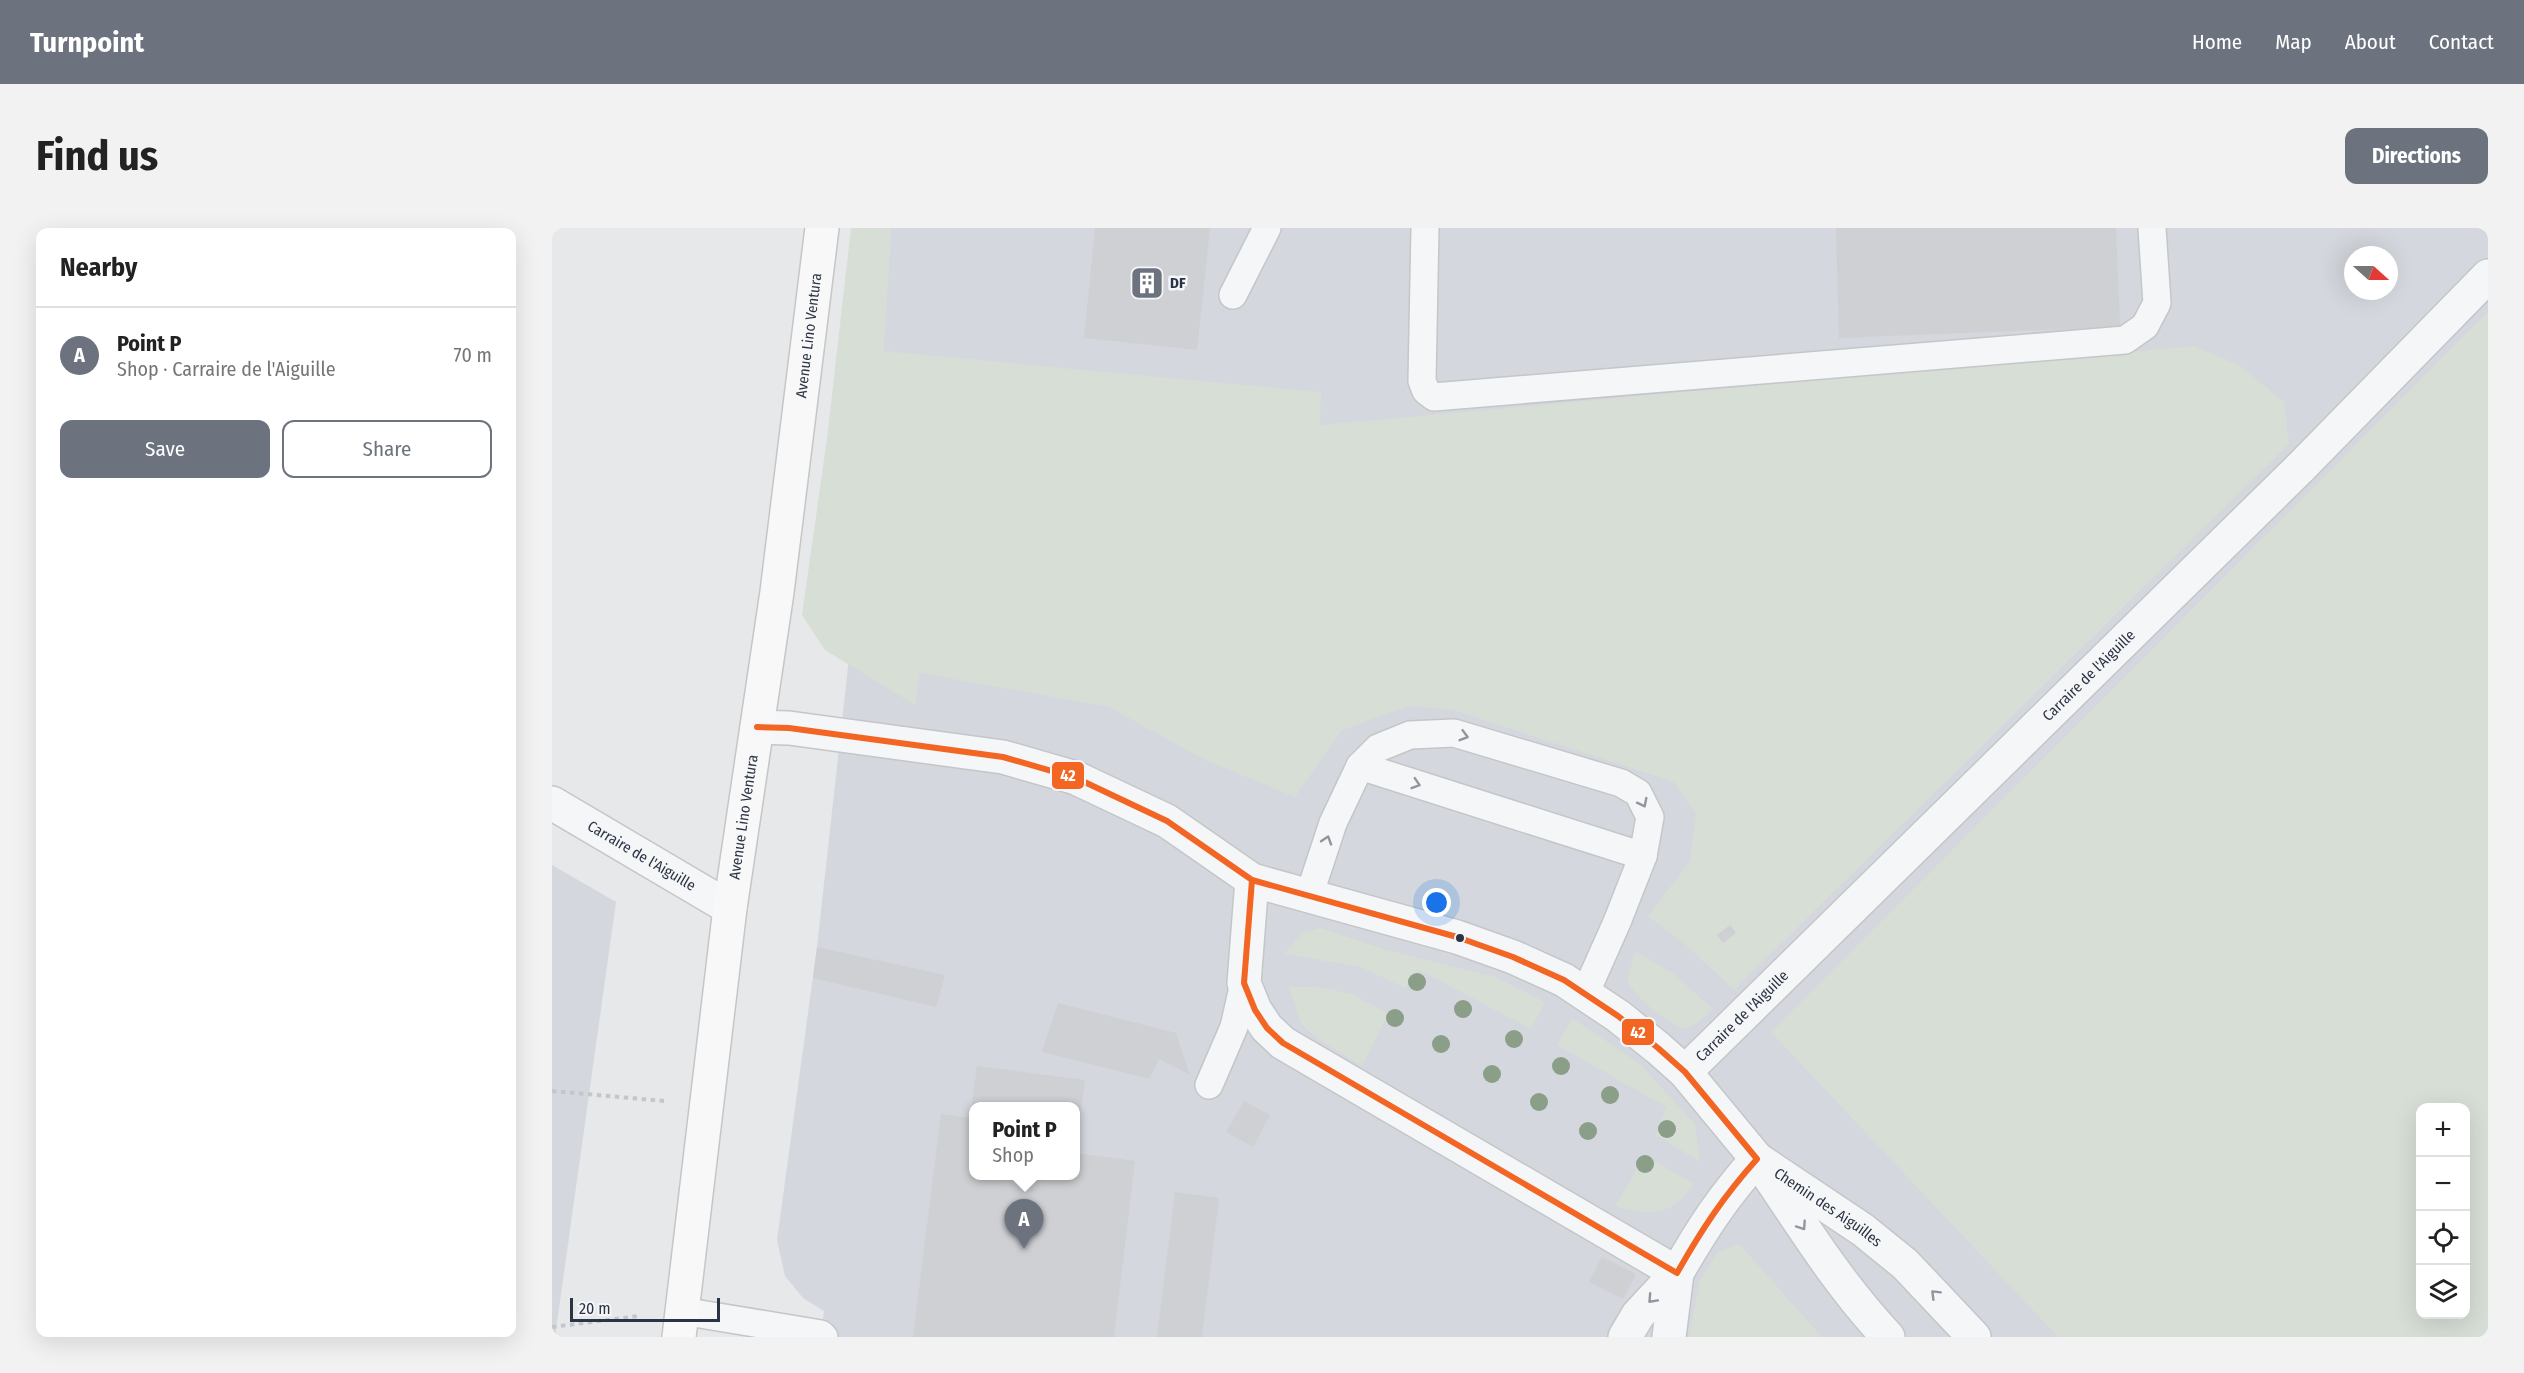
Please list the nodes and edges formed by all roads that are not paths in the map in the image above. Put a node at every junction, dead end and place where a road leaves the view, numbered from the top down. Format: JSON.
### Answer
{"nodes":[{"id":1,"x":822,"y":228,"type":"edge"},
{"id":2,"x":1267,"y":228,"type":"edge"},
{"id":3,"x":1425,"y":228,"type":"edge"},
{"id":4,"x":2152,"y":228,"type":"edge"},
{"id":5,"x":2488,"y":276,"type":"edge"},
{"id":6,"x":1233,"y":295,"type":"dead end"},
{"id":7,"x":757,"y":727,"type":"junction"},
{"id":8,"x":1360,"y":766,"type":"junction"},
{"id":9,"x":552,"y":803,"type":"edge"},
{"id":10,"x":1643,"y":856,"type":"junction"},
{"id":11,"x":1252,"y":880,"type":"junction"},
{"id":12,"x":1309,"y":896,"type":"junction"},
{"id":13,"x":730,"y":908,"type":"junction"},
{"id":14,"x":1244,"y":983,"type":"junction"},
{"id":15,"x":1584,"y":993,"type":"junction"},
{"id":16,"x":1685,"y":1072,"type":"junction"},
{"id":17,"x":1209,"y":1085,"type":"dead end"},
{"id":18,"x":1757,"y":1160,"type":"junction"},
{"id":19,"x":1677,"y":1273,"type":"junction"},
{"id":20,"x":680,"y":1324,"type":"edge"},
{"id":21,"x":824,"y":1337,"type":"edge"},
{"id":22,"x":1625,"y":1337,"type":"edge"},
{"id":23,"x":1669,"y":1337,"type":"edge"},
{"id":24,"x":1888,"y":1337,"type":"edge"},
{"id":25,"x":1974,"y":1337,"type":"edge"}],
"edges":[{"from":1,"to":7,"type":"main road","name":"Avenue Lino Ventura"},
{"from":2,"to":6,"type":"lane"},
{"from":3,"to":4,"type":"lane"},
{"from":5,"to":16,"type":"street","name":"Carraire de l'Aiguille"},
{"from":7,"to":11,"type":"street","name":"Carraire de l'Aiguille"},
{"from":7,"to":13,"type":"main road","name":"Avenue Lino Ventura"},
{"from":8,"to":10,"type":"lane","one_way":true},
{"from":8,"to":10,"type":"lane","one_way":true},
{"from":12,"to":8,"type":"lane","one_way":true},
{"from":9,"to":13,"type":"street","name":"Carraire de l'Aiguille"},
{"from":10,"to":15,"type":"lane"},
{"from":11,"to":12,"type":"street","name":"Carraire de l'Aiguille"},
{"from":11,"to":14,"type":"street"},
{"from":12,"to":15,"type":"street","name":"Carraire de l'Aiguille"},
{"from":13,"to":20,"type":"main road","name":"Avenue Lino Ventura"},
{"from":14,"to":17,"type":"lane"},
{"from":14,"to":19,"type":"street"},
{"from":15,"to":16,"type":"street","name":"Carraire de l'Aiguille"},
{"from":16,"to":18,"type":"street","name":"Carraire de l'Aiguille"},
{"from":18,"to":19,"type":"street"},
{"from":18,"to":24,"type":"street","name":"Chemin des Aiguilles","one_way":true},
{"from":25,"to":18,"type":"street","name":"Chemin des Aiguilles","one_way":true},
{"from":19,"to":22,"type":"street","one_way":true},
{"from":19,"to":23,"type":"street"},
{"from":20,"to":21,"type":"lane"}]}
